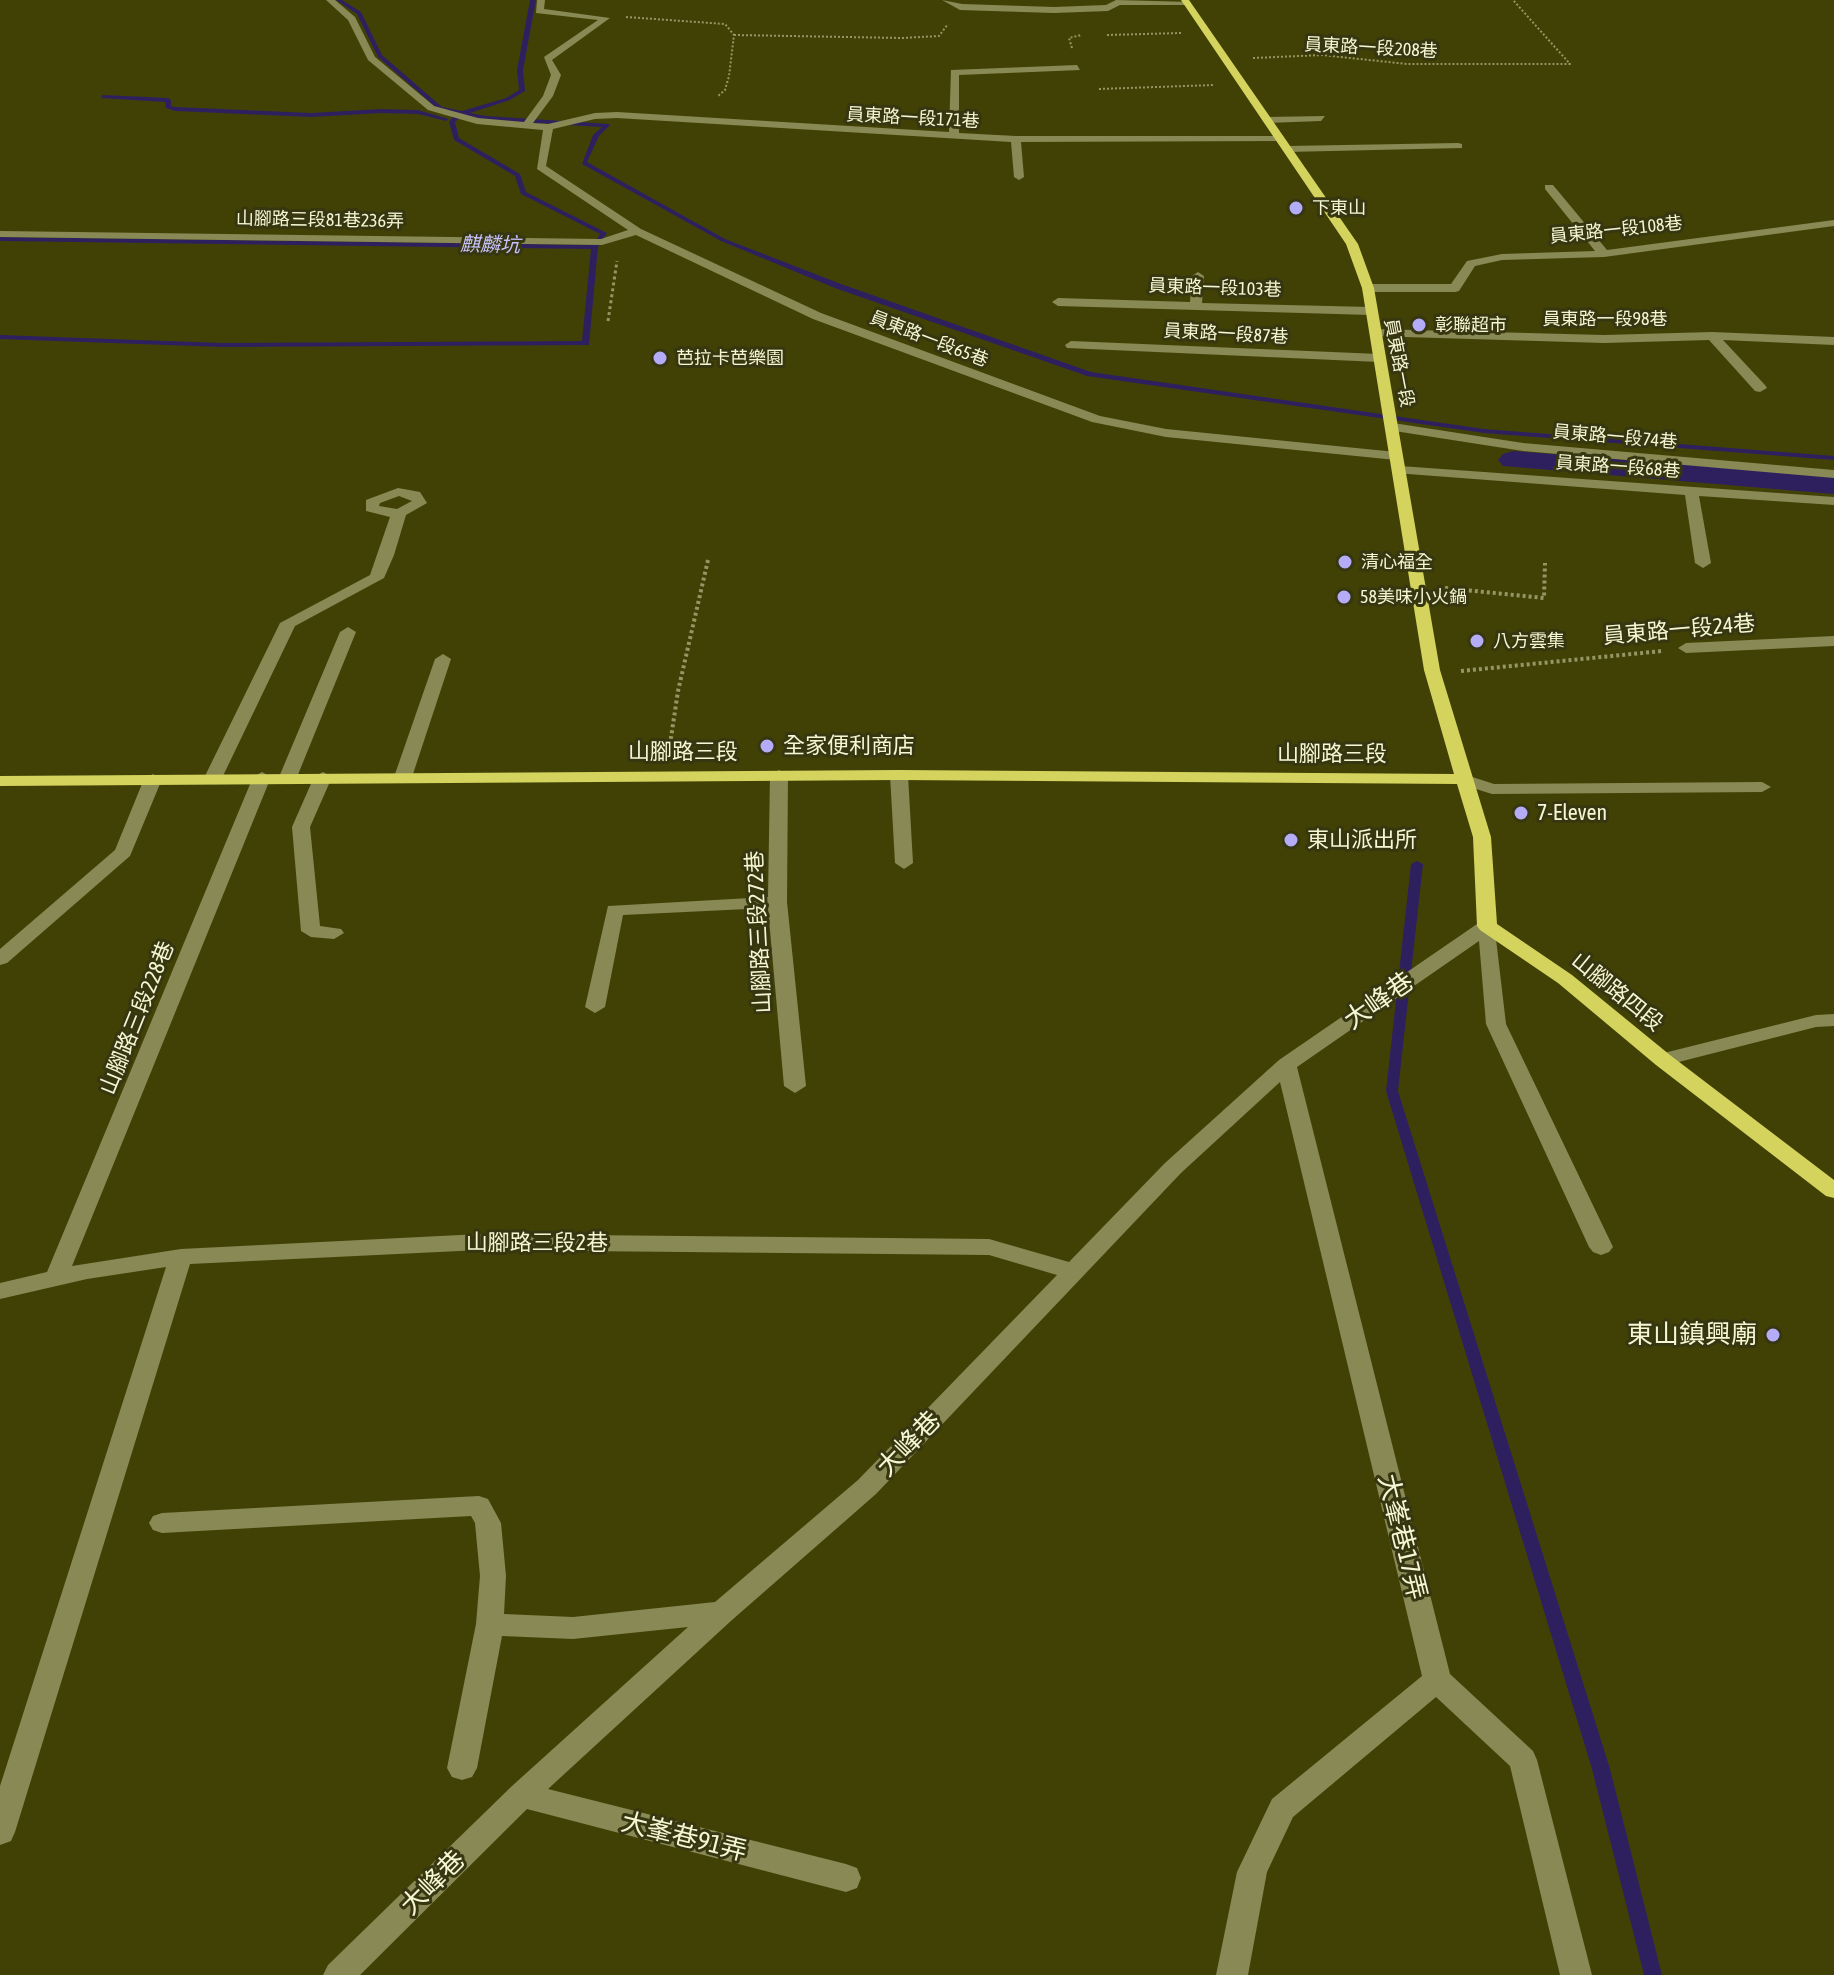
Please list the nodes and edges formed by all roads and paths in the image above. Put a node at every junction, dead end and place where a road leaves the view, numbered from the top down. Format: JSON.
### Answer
{"nodes":[{"id":1,"x":330,"y":0,"type":"edge"},
{"id":2,"x":541,"y":0,"type":"edge"},
{"id":3,"x":946,"y":0,"type":"edge"},
{"id":4,"x":1513,"y":0,"type":"edge"},
{"id":5,"x":1186,"y":1,"type":"edge"},
{"id":6,"x":960,"y":7,"type":"junction"},
{"id":7,"x":606,"y":18,"type":"junction"},
{"id":8,"x":1206,"y":32,"type":"junction"},
{"id":9,"x":734,"y":35,"type":"junction"},
{"id":10,"x":1092,"y":35,"type":"dead end"},
{"id":11,"x":1106,"y":35,"type":"dead end"},
{"id":12,"x":1224,"y":59,"type":"junction"},
{"id":13,"x":1077,"y":68,"type":"joint"},
{"id":14,"x":1243,"y":84,"type":"junction"},
{"id":15,"x":1099,"y":89,"type":"dead end"},
{"id":16,"x":1321,"y":118,"type":"dead end"},
{"id":17,"x":689,"y":119,"type":"junction"},
{"id":18,"x":1267,"y":120,"type":"junction"},
{"id":19,"x":528,"y":123,"type":"junction"},
{"id":20,"x":548,"y":127,"type":"junction"},
{"id":21,"x":954,"y":136,"type":"junction"},
{"id":22,"x":1016,"y":139,"type":"junction"},
{"id":23,"x":1283,"y":144,"type":"junction"},
{"id":24,"x":1458,"y":146,"type":"dead end"},
{"id":25,"x":1019,"y":177,"type":"dead end"},
{"id":26,"x":1549,"y":187,"type":"dead end"},
{"id":27,"x":1834,"y":223,"type":"edge"},
{"id":28,"x":637,"y":231,"type":"junction"},
{"id":29,"x":0,"y":234,"type":"edge"},
{"id":30,"x":602,"y":242,"type":"junction"},
{"id":31,"x":1604,"y":254,"type":"junction"},
{"id":32,"x":1198,"y":276,"type":"dead end"},
{"id":33,"x":1368,"y":288,"type":"junction"},
{"id":34,"x":1058,"y":302,"type":"dead end"},
{"id":35,"x":1196,"y":306,"type":"junction"},
{"id":36,"x":1371,"y":311,"type":"junction"},
{"id":37,"x":608,"y":321,"type":"dead end"},
{"id":38,"x":1375,"y":333,"type":"junction"},
{"id":39,"x":1712,"y":336,"type":"junction"},
{"id":40,"x":1834,"y":341,"type":"edge"},
{"id":41,"x":1071,"y":345,"type":"dead end"},
{"id":42,"x":1379,"y":358,"type":"junction"},
{"id":43,"x":1760,"y":388,"type":"dead end"},
{"id":44,"x":1393,"y":427,"type":"junction"},
{"id":45,"x":1398,"y":463,"type":"junction"},
{"id":46,"x":1834,"y":474,"type":"edge"},
{"id":47,"x":1691,"y":490,"type":"junction"},
{"id":48,"x":1828,"y":500,"type":"edge"},
{"id":49,"x":399,"y":513,"type":"dead end"},
{"id":50,"x":1834,"y":517,"type":"edge"},
{"id":51,"x":708,"y":560,"type":"dead end"},
{"id":52,"x":1545,"y":563,"type":"dead end"},
{"id":53,"x":1703,"y":563,"type":"dead end"},
{"id":54,"x":1417,"y":586,"type":"junction"},
{"id":55,"x":348,"y":632,"type":"dead end"},
{"id":56,"x":1834,"y":641,"type":"edge"},
{"id":57,"x":1686,"y":648,"type":"joint"},
{"id":58,"x":443,"y":659,"type":"dead end"},
{"id":59,"x":1432,"y":670,"type":"junction"},
{"id":60,"x":779,"y":775,"type":"junction"},
{"id":61,"x":899,"y":775,"type":"junction"},
{"id":62,"x":262,"y":777,"type":"junction"},
{"id":63,"x":288,"y":777,"type":"junction"},
{"id":64,"x":323,"y":777,"type":"junction"},
{"id":65,"x":403,"y":777,"type":"junction"},
{"id":66,"x":665,"y":777,"type":"junction"},
{"id":67,"x":213,"y":778,"type":"junction"},
{"id":68,"x":153,"y":779,"type":"junction"},
{"id":69,"x":1463,"y":779,"type":"junction"},
{"id":70,"x":0,"y":781,"type":"edge"},
{"id":71,"x":1762,"y":787,"type":"dead end"},
{"id":72,"x":904,"y":863,"type":"dead end"},
{"id":73,"x":777,"y":902,"type":"junction"},
{"id":74,"x":1487,"y":926,"type":"junction"},
{"id":75,"x":334,"y":933,"type":"dead end"},
{"id":76,"x":0,"y":959,"type":"edge"},
{"id":77,"x":595,"y":1007,"type":"dead end"},
{"id":78,"x":1834,"y":1020,"type":"edge"},
{"id":79,"x":1663,"y":1060,"type":"junction"},
{"id":80,"x":1286,"y":1065,"type":"junction"},
{"id":81,"x":795,"y":1086,"type":"dead end"},
{"id":82,"x":1834,"y":1191,"type":"edge"},
{"id":83,"x":1601,"y":1247,"type":"dead end"},
{"id":84,"x":181,"y":1257,"type":"junction"},
{"id":85,"x":1075,"y":1272,"type":"junction"},
{"id":86,"x":56,"y":1278,"type":"junction"},
{"id":87,"x":0,"y":1291,"type":"edge"},
{"id":88,"x":162,"y":1523,"type":"dead end"},
{"id":89,"x":722,"y":1612,"type":"junction"},
{"id":90,"x":490,"y":1624,"type":"junction"},
{"id":91,"x":1437,"y":1680,"type":"junction"},
{"id":92,"x":462,"y":1768,"type":"dead end"},
{"id":93,"x":522,"y":1795,"type":"junction"},
{"id":94,"x":0,"y":1832,"type":"edge"},
{"id":95,"x":846,"y":1878,"type":"dead end"},
{"id":96,"x":339,"y":1975,"type":"edge"},
{"id":97,"x":1232,"y":1975,"type":"edge"},
{"id":98,"x":1576,"y":1975,"type":"edge"}],
"edges":[{"from":1,"to":19,"type":"street"},
{"from":2,"to":7,"type":"street"},
{"from":3,"to":6,"type":"street"},
{"from":4,"to":12,"type":"path","name":"員東路一段208巷"},
{"from":5,"to":6,"type":"street"},
{"from":5,"to":8,"type":"main road","name":"員東路一段"},
{"from":6,"to":9,"type":"path"},
{"from":7,"to":9,"type":"path"},
{"from":7,"to":19,"type":"street"},
{"from":8,"to":11,"type":"path"},
{"from":8,"to":12,"type":"main road","name":"員東路一段"},
{"from":9,"to":17,"type":"path"},
{"from":10,"to":13,"type":"path"},
{"from":12,"to":14,"type":"main road","name":"員東路一段"},
{"from":13,"to":21,"type":"street"},
{"from":14,"to":15,"type":"path"},
{"from":14,"to":18,"type":"main road","name":"員東路一段"},
{"from":16,"to":18,"type":"street"},
{"from":17,"to":20,"type":"street","name":"員東路一段171巷"},
{"from":17,"to":21,"type":"street","name":"員東路一段171巷"},
{"from":18,"to":23,"type":"main road","name":"員東路一段"},
{"from":19,"to":20,"type":"street"},
{"from":20,"to":28,"type":"street","name":"員東路一段65巷"},
{"from":21,"to":22,"type":"street","name":"員東路一段171巷"},
{"from":22,"to":23,"type":"street","name":"員東路一段171巷"},
{"from":22,"to":25,"type":"street"},
{"from":23,"to":24,"type":"street","name":"員東路一段171巷"},
{"from":23,"to":33,"type":"main road","name":"員東路一段"},
{"from":26,"to":31,"type":"street"},
{"from":27,"to":31,"type":"street","name":"員東路一段108巷"},
{"from":28,"to":30,"type":"street","name":"山腳路三段81巷236弄"},
{"from":28,"to":45,"type":"street","name":"員東路一段65巷"},
{"from":29,"to":30,"type":"street","name":"山腳路三段81巷236弄"},
{"from":30,"to":37,"type":"path"},
{"from":31,"to":33,"type":"street","name":"員東路一段108巷"},
{"from":32,"to":35,"type":"street"},
{"from":33,"to":36,"type":"main road","name":"員東路一段"},
{"from":34,"to":35,"type":"street","name":"員東路一段103巷"},
{"from":35,"to":36,"type":"street","name":"員東路一段103巷"},
{"from":36,"to":38,"type":"main road","name":"員東路一段"},
{"from":38,"to":39,"type":"street","name":"員東路一段98巷"},
{"from":38,"to":42,"type":"main road","name":"員東路一段"},
{"from":39,"to":40,"type":"street","name":"員東路一段98巷"},
{"from":39,"to":43,"type":"street"},
{"from":41,"to":42,"type":"street","name":"員東路一段87巷"},
{"from":42,"to":44,"type":"main road","name":"員東路一段"},
{"from":44,"to":45,"type":"main road","name":"員東路一段"},
{"from":44,"to":46,"type":"street","name":"員東路一段74巷"},
{"from":45,"to":47,"type":"street","name":"員東路一段68巷"},
{"from":45,"to":54,"type":"main road","name":"員東路一段"},
{"from":47,"to":48,"type":"street","name":"員東路一段68巷"},
{"from":47,"to":53,"type":"street"},
{"from":48,"to":50,"type":"street"},
{"from":49,"to":67,"type":"street"},
{"from":51,"to":66,"type":"path"},
{"from":52,"to":54,"type":"path"},
{"from":54,"to":59,"type":"main road","name":"員東路一段"},
{"from":55,"to":63,"type":"street"},
{"from":56,"to":57,"type":"street","name":"員東路一段24巷"},
{"from":57,"to":59,"type":"path","name":"員東路一段24巷"},
{"from":58,"to":65,"type":"street"},
{"from":59,"to":69,"type":"main road","name":"員東路一段"},
{"from":60,"to":61,"type":"main road","name":"山腳路三段"},
{"from":60,"to":66,"type":"main road","name":"山腳路三段"},
{"from":60,"to":73,"type":"street","name":"山腳路三段272巷"},
{"from":61,"to":69,"type":"main road","name":"山腳路三段"},
{"from":61,"to":72,"type":"street"},
{"from":62,"to":63,"type":"main road","name":"山腳路三段"},
{"from":62,"to":67,"type":"main road","name":"山腳路三段"},
{"from":62,"to":86,"type":"street","name":"山腳路三段228巷"},
{"from":63,"to":64,"type":"main road","name":"山腳路三段"},
{"from":64,"to":65,"type":"main road","name":"山腳路三段"},
{"from":64,"to":75,"type":"street"},
{"from":65,"to":66,"type":"main road","name":"山腳路三段"},
{"from":67,"to":68,"type":"main road","name":"山腳路三段"},
{"from":68,"to":70,"type":"main road","name":"山腳路三段"},
{"from":68,"to":76,"type":"street"},
{"from":69,"to":71,"type":"street"},
{"from":69,"to":74,"type":"main road"},
{"from":73,"to":77,"type":"street"},
{"from":73,"to":81,"type":"street","name":"山腳路三段272巷"},
{"from":74,"to":79,"type":"main road","name":"山腳路四段"},
{"from":74,"to":80,"type":"street","name":"大峰巷"},
{"from":74,"to":83,"type":"street"},
{"from":78,"to":79,"type":"street"},
{"from":79,"to":82,"type":"main road","name":"山腳路四段"},
{"from":80,"to":85,"type":"street","name":"大峰巷"},
{"from":80,"to":91,"type":"street","name":"大峯巷17弄"},
{"from":84,"to":85,"type":"street","name":"山腳路三段2巷"},
{"from":84,"to":86,"type":"street","name":"山腳路三段2巷"},
{"from":84,"to":94,"type":"street"},
{"from":85,"to":89,"type":"street","name":"大峰巷"},
{"from":86,"to":87,"type":"street","name":"山腳路三段2巷"},
{"from":88,"to":90,"type":"street"},
{"from":89,"to":90,"type":"street"},
{"from":89,"to":93,"type":"street","name":"大峰巷"},
{"from":90,"to":92,"type":"street"},
{"from":91,"to":97,"type":"street"},
{"from":91,"to":98,"type":"street"},
{"from":93,"to":95,"type":"street","name":"大峯巷91弄"},
{"from":93,"to":96,"type":"street","name":"大峰巷"}]}
